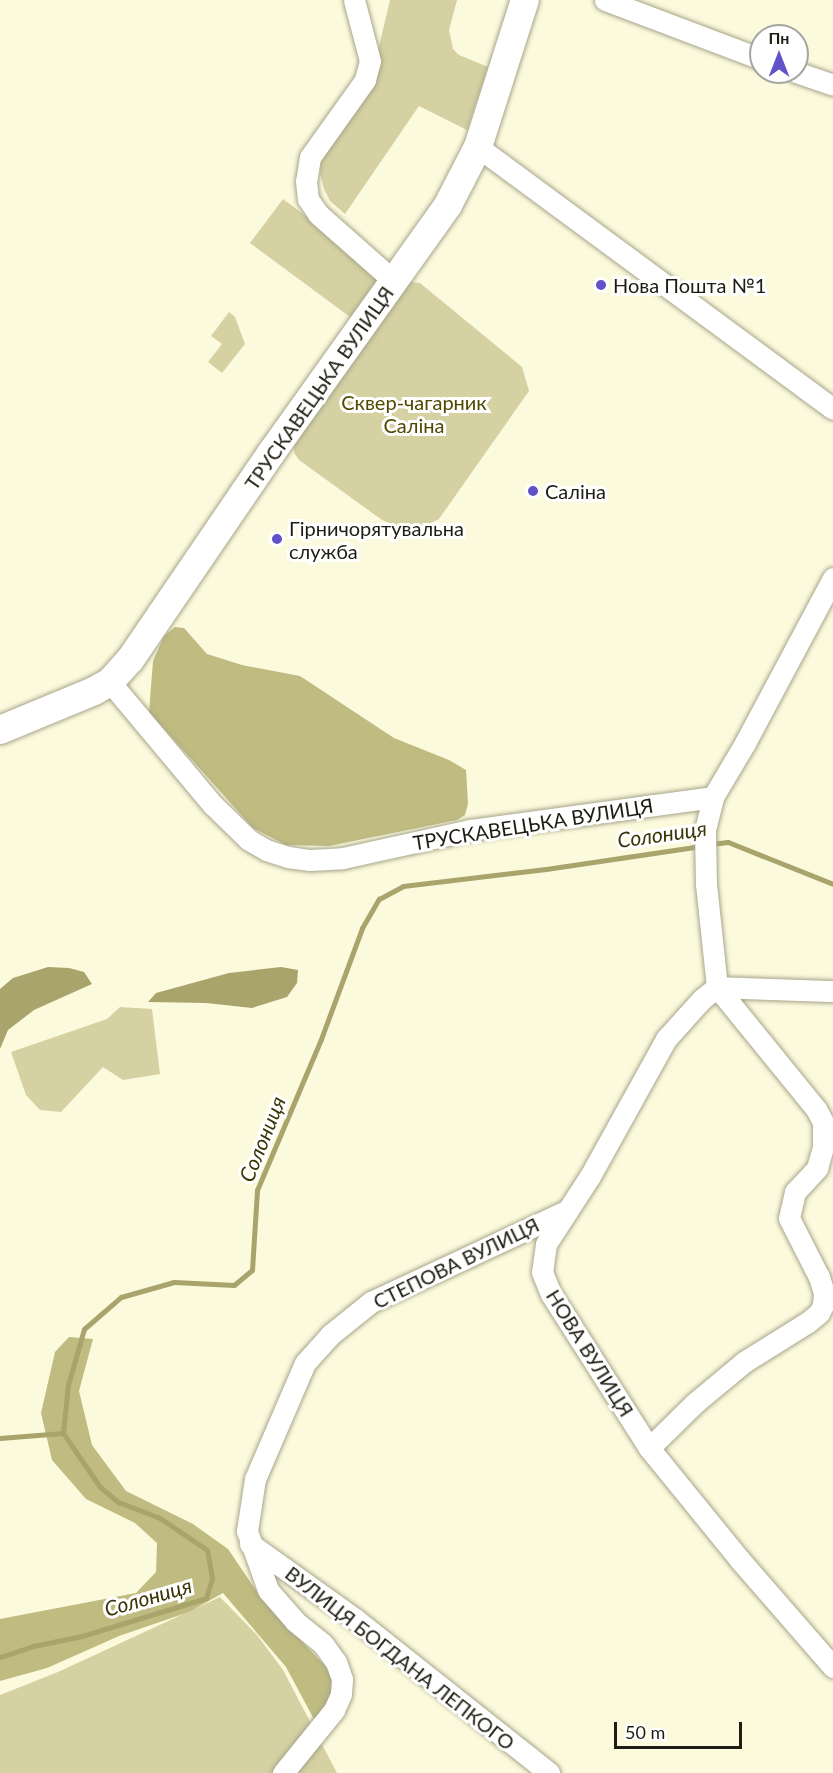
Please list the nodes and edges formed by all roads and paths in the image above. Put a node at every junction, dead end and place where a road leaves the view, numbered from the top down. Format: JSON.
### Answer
{"nodes":[{"id":1,"x":354,"y":0,"type":"edge"},
{"id":2,"x":525,"y":0,"type":"edge"},
{"id":3,"x":605,"y":0,"type":"edge"},
{"id":4,"x":749,"y":54,"type":"edge"},
{"id":5,"x":809,"y":76,"type":"edge"},
{"id":6,"x":833,"y":84,"type":"edge"},
{"id":7,"x":478,"y":147,"type":"junction"},
{"id":8,"x":394,"y":282,"type":"junction"},
{"id":9,"x":833,"y":409,"type":"edge"},
{"id":10,"x":833,"y":578,"type":"edge"},
{"id":11,"x":110,"y":682,"type":"junction"},
{"id":12,"x":0,"y":730,"type":"edge"},
{"id":13,"x":713,"y":797,"type":"junction"},
{"id":14,"x":717,"y":987,"type":"junction"},
{"id":15,"x":833,"y":991,"type":"edge"},
{"id":16,"x":568,"y":1210,"type":"junction"},
{"id":17,"x":649,"y":1448,"type":"junction"},
{"id":18,"x":250,"y":1544,"type":"junction"},
{"id":19,"x":833,"y":1667,"type":"edge"},
{"id":20,"x":283,"y":1773,"type":"edge"},
{"id":21,"x":549,"y":1773,"type":"edge"}],
"edges":[{"from":1,"to":8,"type":"street"},
{"from":2,"to":7,"type":"street","name":"ТРУСКАВЕЦЬКА ВУЛИЦЯ"},
{"from":3,"to":4,"type":"street"},
{"from":5,"to":6,"type":"street"},
{"from":7,"to":8,"type":"street","name":"ТРУСКАВЕЦЬКА ВУЛИЦЯ"},
{"from":7,"to":9,"type":"street"},
{"from":8,"to":11,"type":"street","name":"ТРУСКАВЕЦЬКА ВУЛИЦЯ"},
{"from":10,"to":13,"type":"street"},
{"from":11,"to":12,"type":"street","name":"ТРУСКАВЕЦЬКА ВУЛИЦЯ"},
{"from":11,"to":13,"type":"street","name":"ТРУСКАВЕЦЬКА ВУЛИЦЯ"},
{"from":13,"to":14,"type":"street"},
{"from":14,"to":15,"type":"street"},
{"from":14,"to":16,"type":"street","name":"НОВА ВУЛИЦЯ"},
{"from":14,"to":17,"type":"street"},
{"from":16,"to":17,"type":"street","name":"НОВА ВУЛИЦЯ"},
{"from":16,"to":18,"type":"street","name":"СТЕПОВА ВУЛИЦЯ"},
{"from":17,"to":19,"type":"street","name":"НОВА ВУЛИЦЯ"},
{"from":18,"to":20,"type":"street","name":"СТЕПОВА ВУЛИЦЯ"},
{"from":18,"to":21,"type":"street","name":"ВУЛИЦЯ БОГДАНА ЛЕПКОГО"}]}
